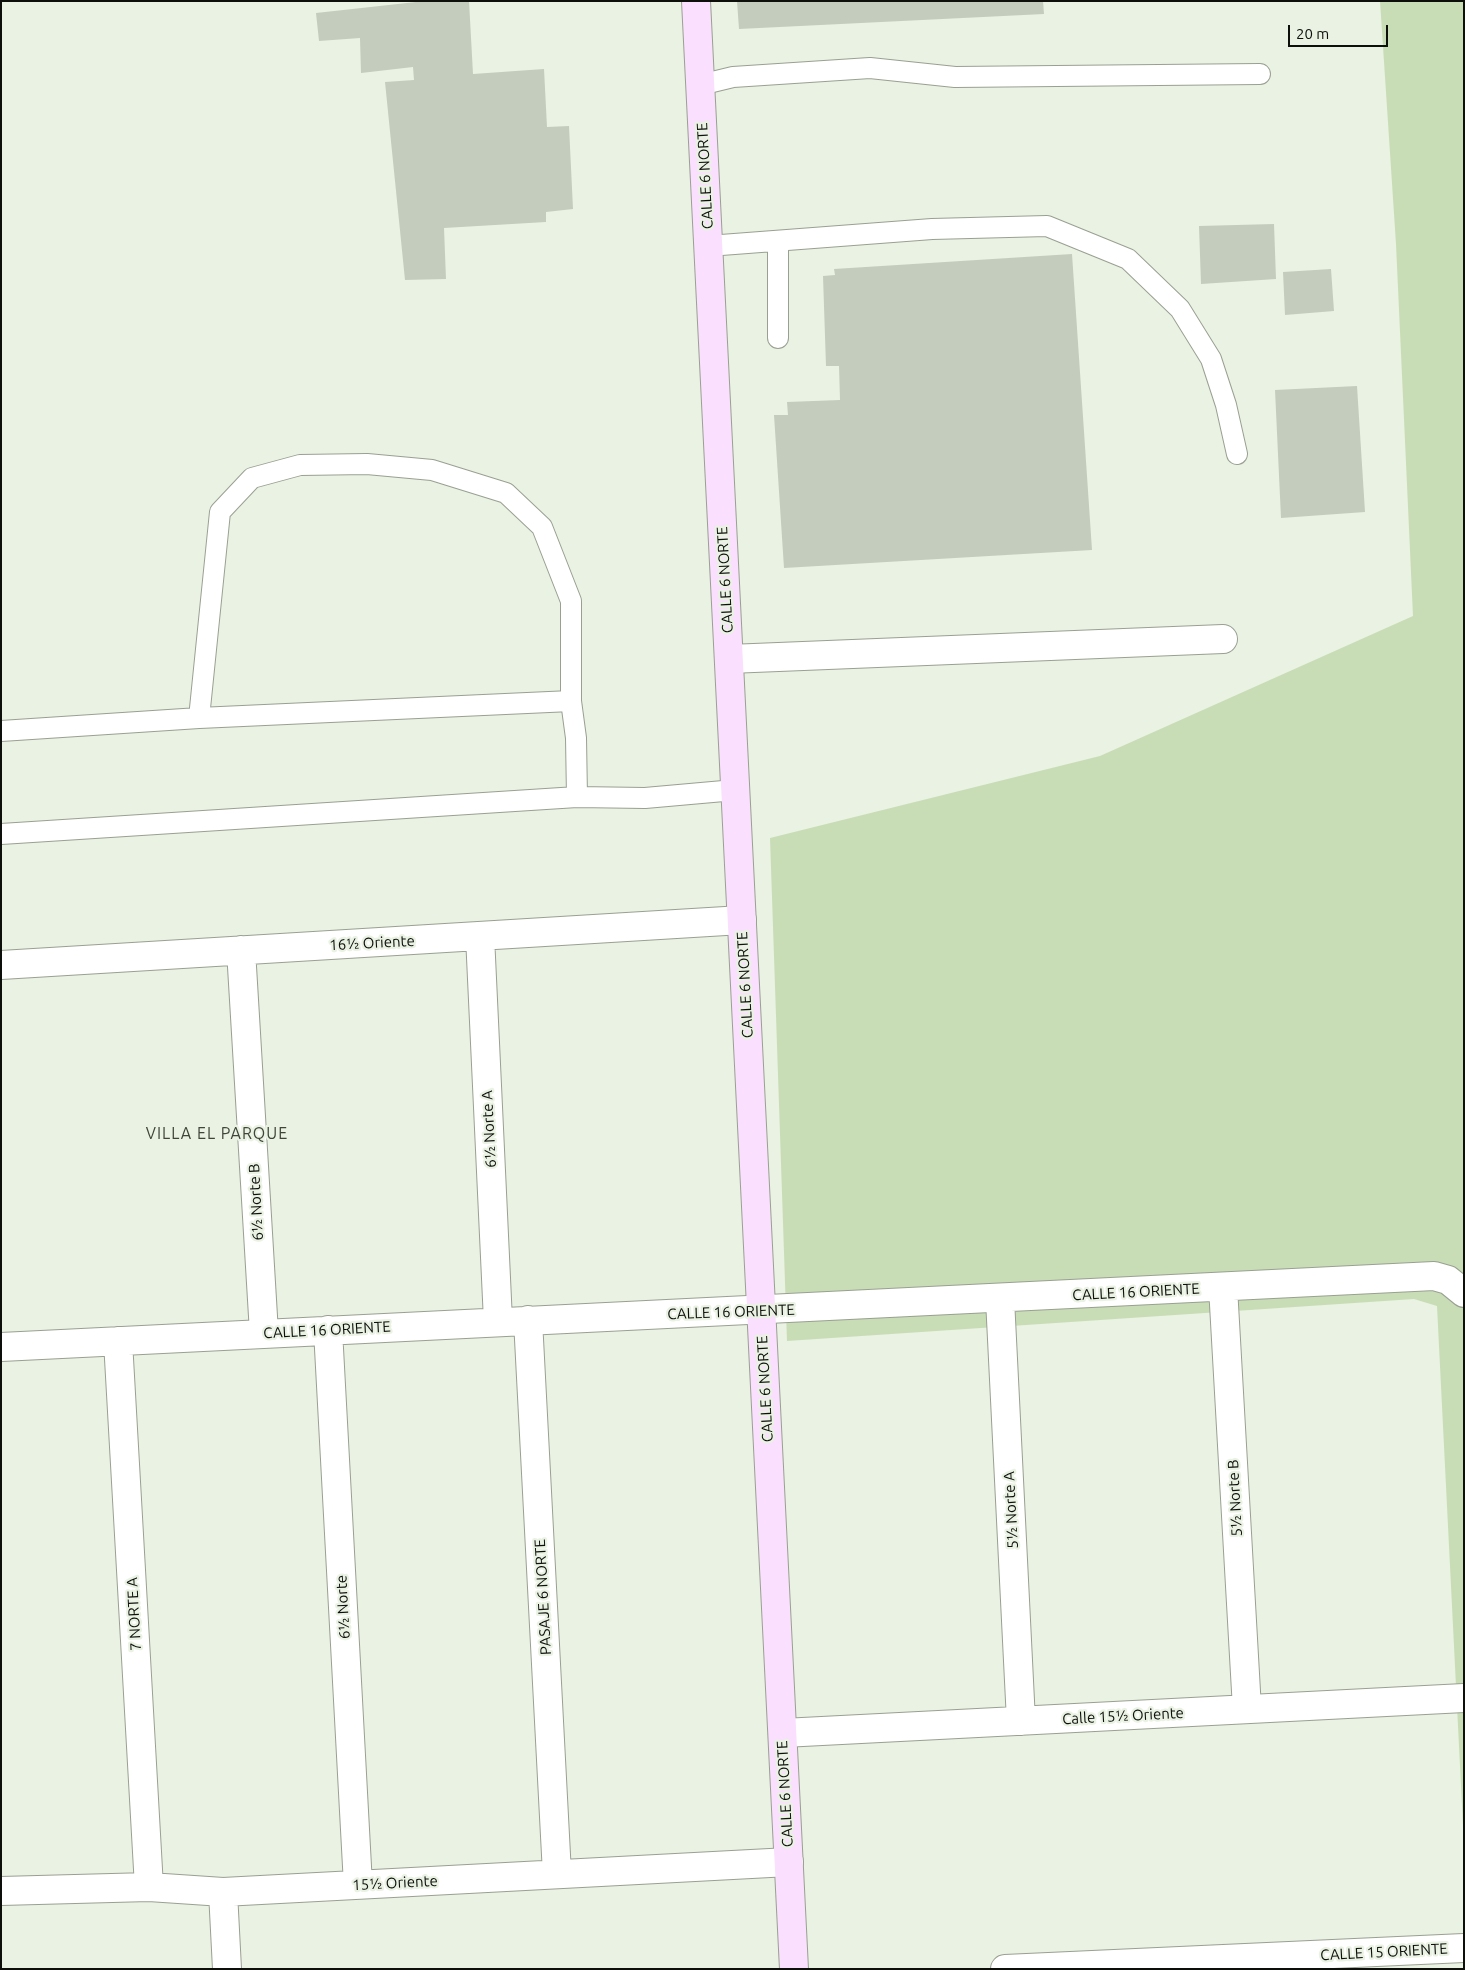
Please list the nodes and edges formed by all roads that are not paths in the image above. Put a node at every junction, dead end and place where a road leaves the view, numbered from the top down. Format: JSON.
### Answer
{"nodes":[{"id":1,"x":696,"y":1,"type":"edge"},
{"id":2,"x":1260,"y":74,"type":"dead end"},
{"id":3,"x":700,"y":86,"type":"junction"},
{"id":4,"x":778,"y":241,"type":"junction"},
{"id":5,"x":708,"y":246,"type":"junction"},
{"id":6,"x":778,"y":338,"type":"dead end"},
{"id":7,"x":1237,"y":454,"type":"dead end"},
{"id":8,"x":1223,"y":639,"type":"dead end"},
{"id":9,"x":729,"y":659,"type":"junction"},
{"id":10,"x":571,"y":701,"type":"junction"},
{"id":11,"x":199,"y":718,"type":"junction"},
{"id":12,"x":1,"y":731,"type":"edge"},
{"id":13,"x":735,"y":790,"type":"junction"},
{"id":14,"x":578,"y":797,"type":"junction"},
{"id":15,"x":1,"y":834,"type":"edge"},
{"id":16,"x":742,"y":920,"type":"junction"},
{"id":17,"x":480,"y":936,"type":"junction"},
{"id":18,"x":241,"y":950,"type":"junction"},
{"id":19,"x":1,"y":966,"type":"edge"},
{"id":20,"x":1223,"y":1287,"type":"junction"},
{"id":21,"x":1461,"y":1290,"type":"edge"},
{"id":22,"x":1000,"y":1299,"type":"junction"},
{"id":23,"x":761,"y":1311,"type":"junction"},
{"id":24,"x":528,"y":1320,"type":"junction"},
{"id":25,"x":498,"y":1321,"type":"junction"},
{"id":26,"x":328,"y":1330,"type":"junction"},
{"id":27,"x":264,"y":1333,"type":"junction"},
{"id":28,"x":118,"y":1341,"type":"junction"},
{"id":29,"x":1,"y":1347,"type":"edge"},
{"id":30,"x":1464,"y":1698,"type":"edge"},
{"id":31,"x":1247,"y":1709,"type":"junction"},
{"id":32,"x":1021,"y":1721,"type":"junction"},
{"id":33,"x":782,"y":1733,"type":"junction"},
{"id":34,"x":788,"y":1862,"type":"junction"},
{"id":35,"x":557,"y":1874,"type":"junction"},
{"id":36,"x":358,"y":1885,"type":"junction"},
{"id":37,"x":149,"y":1887,"type":"junction"},
{"id":38,"x":1,"y":1891,"type":"edge"},
{"id":39,"x":223,"y":1892,"type":"junction"},
{"id":40,"x":1464,"y":1948,"type":"edge"},
{"id":41,"x":1258,"y":1963,"type":"edge"},
{"id":42,"x":1020,"y":1968,"type":"edge"},
{"id":43,"x":227,"y":1969,"type":"edge"},
{"id":44,"x":794,"y":1969,"type":"edge"}],
"edges":[{"from":1,"to":3,"type":"street","name":"CALLE 6 NORTE"},
{"from":2,"to":3,"type":"lane"},
{"from":3,"to":5,"type":"street","name":"CALLE 6 NORTE"},
{"from":4,"to":5,"type":"lane"},
{"from":4,"to":6,"type":"lane"},
{"from":4,"to":7,"type":"lane"},
{"from":5,"to":9,"type":"street","name":"CALLE 6 NORTE"},
{"from":8,"to":9,"type":"street"},
{"from":9,"to":13,"type":"street","name":"CALLE 6 NORTE"},
{"from":10,"to":11,"type":"lane"},
{"from":10,"to":11,"type":"lane"},
{"from":10,"to":14,"type":"lane"},
{"from":11,"to":12,"type":"lane"},
{"from":13,"to":14,"type":"lane"},
{"from":13,"to":16,"type":"street","name":"CALLE 6 NORTE"},
{"from":14,"to":15,"type":"lane"},
{"from":16,"to":17,"type":"street","name":"16½ Oriente"},
{"from":16,"to":23,"type":"street","name":"CALLE 6 NORTE"},
{"from":17,"to":18,"type":"street","name":"16½ Oriente"},
{"from":17,"to":25,"type":"street","name":"6½ Norte A"},
{"from":18,"to":19,"type":"street","name":"16½ Oriente"},
{"from":18,"to":27,"type":"street","name":"6½ Norte B"},
{"from":20,"to":21,"type":"street","name":"CALLE 16 ORIENTE"},
{"from":20,"to":22,"type":"street","name":"CALLE 16 ORIENTE"},
{"from":20,"to":31,"type":"street","name":"5½ Norte B"},
{"from":22,"to":23,"type":"street","name":"CALLE 16 ORIENTE"},
{"from":22,"to":32,"type":"street","name":"5½ Norte A"},
{"from":23,"to":24,"type":"street","name":"CALLE 16 ORIENTE"},
{"from":23,"to":33,"type":"street","name":"CALLE 6 NORTE"},
{"from":24,"to":25,"type":"street","name":"CALLE 16 ORIENTE"},
{"from":24,"to":35,"type":"street","name":"PASAJE 6 NORTE"},
{"from":25,"to":26,"type":"street","name":"CALLE 16 ORIENTE"},
{"from":26,"to":27,"type":"street","name":"CALLE 16 ORIENTE"},
{"from":26,"to":36,"type":"street","name":"6½ Norte"},
{"from":27,"to":28,"type":"street","name":"CALLE 16 ORIENTE"},
{"from":28,"to":29,"type":"street","name":"CALLE 16 ORIENTE"},
{"from":28,"to":37,"type":"street","name":"7 NORTE A"},
{"from":30,"to":31,"type":"street","name":"Calle 15½ Oriente"},
{"from":31,"to":32,"type":"street","name":"Calle 15½ Oriente"},
{"from":32,"to":33,"type":"street","name":"Calle 15½ Oriente"},
{"from":33,"to":34,"type":"street","name":"CALLE 6 NORTE"},
{"from":34,"to":35,"type":"street","name":"15½ Oriente"},
{"from":34,"to":44,"type":"street","name":"CALLE 6 NORTE"},
{"from":35,"to":36,"type":"street","name":"15½ Oriente"},
{"from":36,"to":39,"type":"street","name":"15½ Oriente"},
{"from":37,"to":38,"type":"street","name":"15½ Oriente"},
{"from":37,"to":39,"type":"street","name":"15½ Oriente"},
{"from":39,"to":43,"type":"street"},
{"from":40,"to":41,"type":"street","name":"CALLE 15 ORIENTE"},
{"from":41,"to":42,"type":"street","name":"CALLE 15 ORIENTE"}]}
